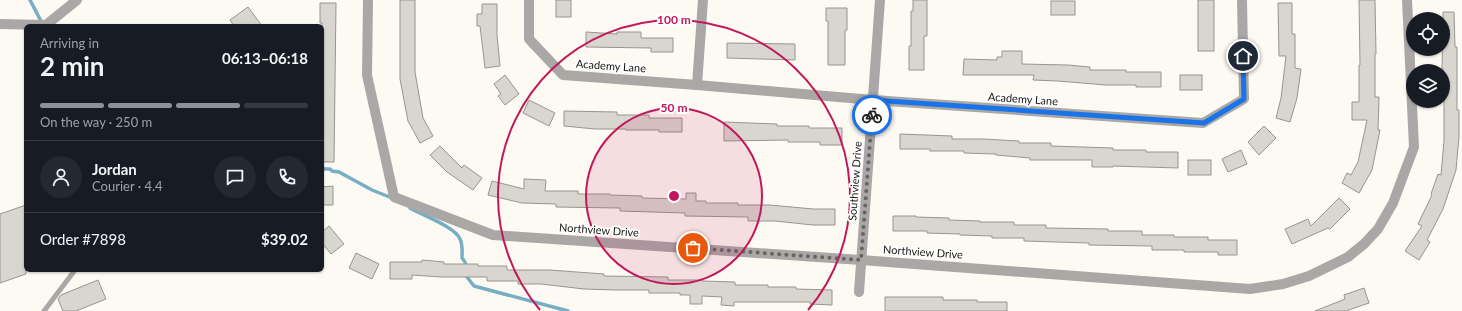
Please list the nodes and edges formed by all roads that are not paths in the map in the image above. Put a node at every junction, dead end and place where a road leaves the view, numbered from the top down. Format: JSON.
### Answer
{"nodes":[{"id":1,"x":77,"y":0,"type":"edge"},
{"id":2,"x":368,"y":0,"type":"edge"},
{"id":3,"x":529,"y":0,"type":"edge"},
{"id":4,"x":703,"y":0,"type":"edge"},
{"id":5,"x":880,"y":0,"type":"edge"},
{"id":6,"x":1242,"y":0,"type":"edge"},
{"id":7,"x":1407,"y":0,"type":"edge"},
{"id":8,"x":0,"y":24,"type":"edge"},
{"id":9,"x":47,"y":24,"type":"edge"},
{"id":10,"x":24,"y":25,"type":"edge"},
{"id":11,"x":697,"y":84,"type":"junction"},
{"id":12,"x":873,"y":100,"type":"junction"},
{"id":13,"x":861,"y":260,"type":"junction"},
{"id":14,"x":73,"y":272,"type":"edge"},
{"id":15,"x":859,"y":292,"type":"dead end"},
{"id":16,"x":44,"y":311,"type":"edge"}],
"edges":[{"from":1,"to":9,"type":"street"},
{"from":2,"to":13,"type":"street","name":"Northview Drive"},
{"from":3,"to":11,"type":"street","name":"Academy Lane"},
{"from":4,"to":11,"type":"street"},
{"from":5,"to":12,"type":"street","name":"Southview Drive"},
{"from":6,"to":12,"type":"street","name":"Academy Lane"},
{"from":7,"to":13,"type":"street","name":"Northview Drive"},
{"from":8,"to":10,"type":"street"},
{"from":11,"to":12,"type":"street","name":"Academy Lane"},
{"from":12,"to":13,"type":"street","name":"Southview Drive"},
{"from":13,"to":15,"type":"street","name":"Southview Drive"},
{"from":14,"to":16,"type":"lane"}]}
